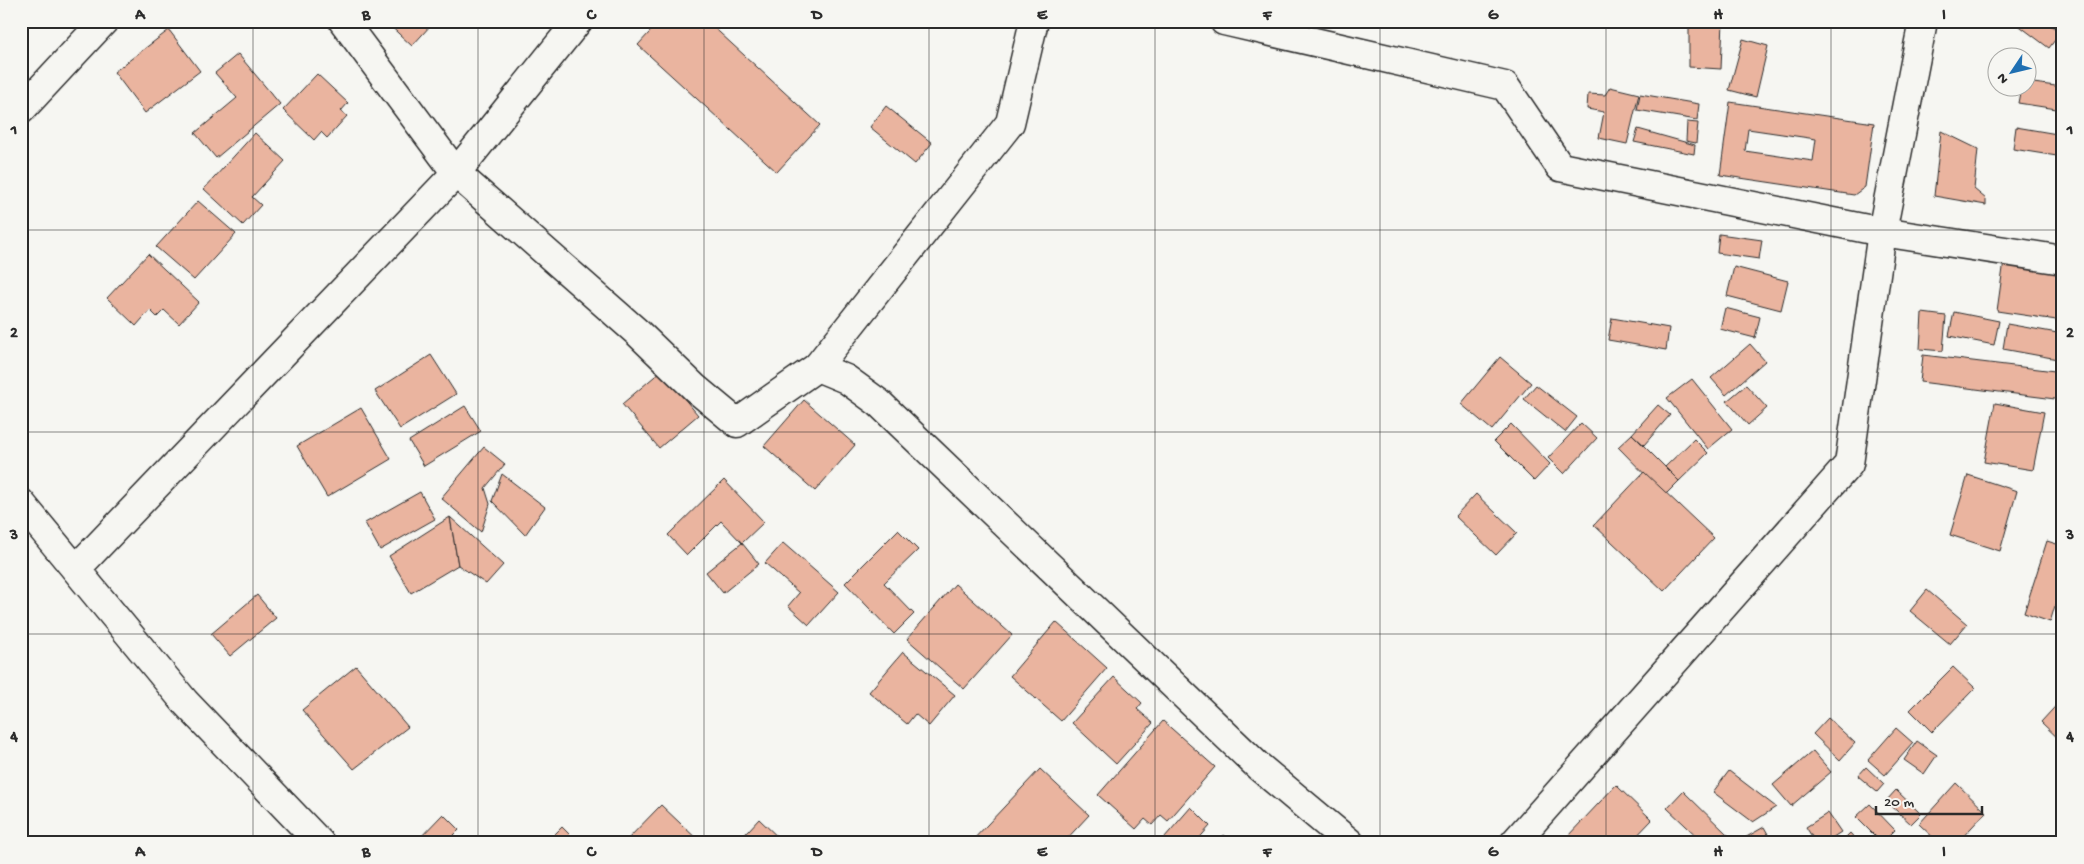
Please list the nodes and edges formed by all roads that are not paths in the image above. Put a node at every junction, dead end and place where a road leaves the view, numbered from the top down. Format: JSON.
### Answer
{"nodes":[{"id":1,"x":104,"y":21,"type":"edge"},
{"id":2,"x":343,"y":21,"type":"edge"},
{"id":3,"x":578,"y":21,"type":"edge"},
{"id":4,"x":1034,"y":21,"type":"edge"},
{"id":5,"x":1224,"y":21,"type":"edge"},
{"id":6,"x":1923,"y":21,"type":"edge"},
{"id":7,"x":21,"y":110,"type":"edge"},
{"id":8,"x":456,"y":173,"type":"junction"},
{"id":9,"x":1882,"y":232,"type":"junction"},
{"id":10,"x":2063,"y":260,"type":"edge"},
{"id":11,"x":817,"y":367,"type":"junction"},
{"id":12,"x":21,"y":503,"type":"edge"},
{"id":13,"x":76,"y":569,"type":"junction"},
{"id":14,"x":320,"y":843,"type":"edge"},
{"id":15,"x":1350,"y":843,"type":"edge"},
{"id":16,"x":1514,"y":843,"type":"edge"}],
"edges":[{"from":1,"to":7,"type":"street"},
{"from":2,"to":8,"type":"street"},
{"from":3,"to":8,"type":"street"},
{"from":4,"to":11,"type":"street"},
{"from":5,"to":9,"type":"street"},
{"from":6,"to":9,"type":"street"},
{"from":8,"to":11,"type":"street"},
{"from":8,"to":13,"type":"street"},
{"from":9,"to":10,"type":"street"},
{"from":9,"to":16,"type":"street"},
{"from":11,"to":15,"type":"street"},
{"from":12,"to":13,"type":"street"},
{"from":13,"to":14,"type":"street"}]}
